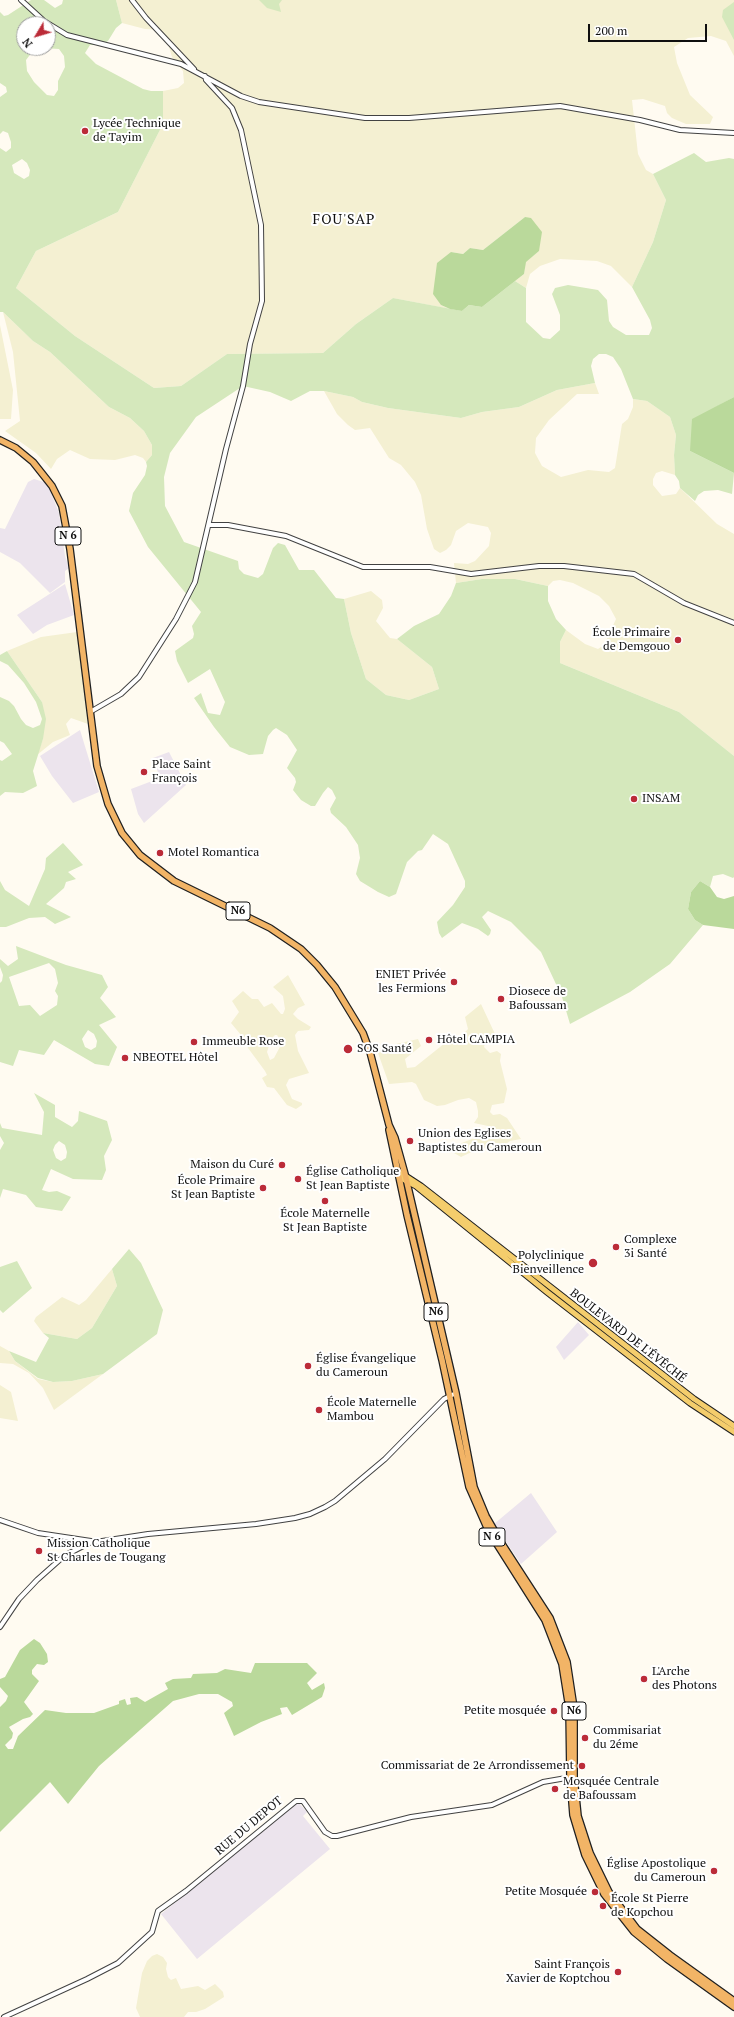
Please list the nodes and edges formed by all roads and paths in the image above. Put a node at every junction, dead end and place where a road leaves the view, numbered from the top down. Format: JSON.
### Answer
{"nodes":[{"id":1,"x":21,"y":0,"type":"edge"},
{"id":2,"x":132,"y":0,"type":"edge"},
{"id":3,"x":197,"y":72,"type":"junction"},
{"id":4,"x":205,"y":76,"type":"junction"},
{"id":5,"x":734,"y":133,"type":"edge"},
{"id":6,"x":0,"y":440,"type":"edge"},
{"id":7,"x":209,"y":525,"type":"junction"},
{"id":8,"x":734,"y":623,"type":"edge"},
{"id":9,"x":90,"y":712,"type":"junction"},
{"id":10,"x":389,"y":1125,"type":"junction"},
{"id":11,"x":402,"y":1176,"type":"junction"},
{"id":12,"x":548,"y":1290,"type":"junction"},
{"id":13,"x":453,"y":1394,"type":"junction"},
{"id":14,"x":734,"y":1426,"type":"edge"},
{"id":15,"x":734,"y":1432,"type":"edge"},
{"id":16,"x":476,"y":1499,"type":"joint"},
{"id":17,"x":0,"y":1520,"type":"edge"},
{"id":18,"x":94,"y":1542,"type":"junction"},
{"id":19,"x":518,"y":1572,"type":"joint"},
{"id":20,"x":0,"y":1627,"type":"edge"},
{"id":21,"x":572,"y":1777,"type":"junction"},
{"id":22,"x":726,"y":1999,"type":"junction"},
{"id":23,"x":734,"y":2001,"type":"edge"},
{"id":24,"x":734,"y":2007,"type":"edge"},
{"id":25,"x":4,"y":2017,"type":"edge"}],
"edges":[{"from":1,"to":3,"type":"street"},
{"from":2,"to":3,"type":"street"},
{"from":3,"to":4,"type":"street"},
{"from":4,"to":5,"type":"street"},
{"from":4,"to":7,"type":"street"},
{"from":6,"to":9,"type":"highway","number":"N 6"},
{"from":7,"to":8,"type":"street"},
{"from":7,"to":9,"type":"street"},
{"from":9,"to":10,"type":"highway","number":"N6"},
{"from":10,"to":11,"type":"highway","number":"N6"},
{"from":10,"to":11,"type":"highway","number":"N6"},
{"from":11,"to":12,"type":"main road","name":"BOULEVARD DE L'ÉVÊCHÉ"},
{"from":11,"to":13,"type":"highway","number":"N6"},
{"from":12,"to":14,"type":"main road","name":"BOULEVARD DE L'ÉVÊCHÉ"},
{"from":12,"to":15,"type":"main road","name":"BOULEVARD DE L'ÉVÊCHÉ"},
{"from":13,"to":16,"type":"highway","number":"N6"},
{"from":13,"to":18,"type":"street"},
{"from":16,"to":19,"type":"highway","number":"N 6"},
{"from":17,"to":18,"type":"street"},
{"from":18,"to":20,"type":"street"},
{"from":19,"to":21,"type":"highway","number":"N6"},
{"from":21,"to":22,"type":"highway","number":"N6"},
{"from":21,"to":25,"type":"street","name":"RUE DU DEPOT"},
{"from":22,"to":23,"type":"highway","number":"N6"},
{"from":22,"to":24,"type":"highway","number":"N6"}]}
